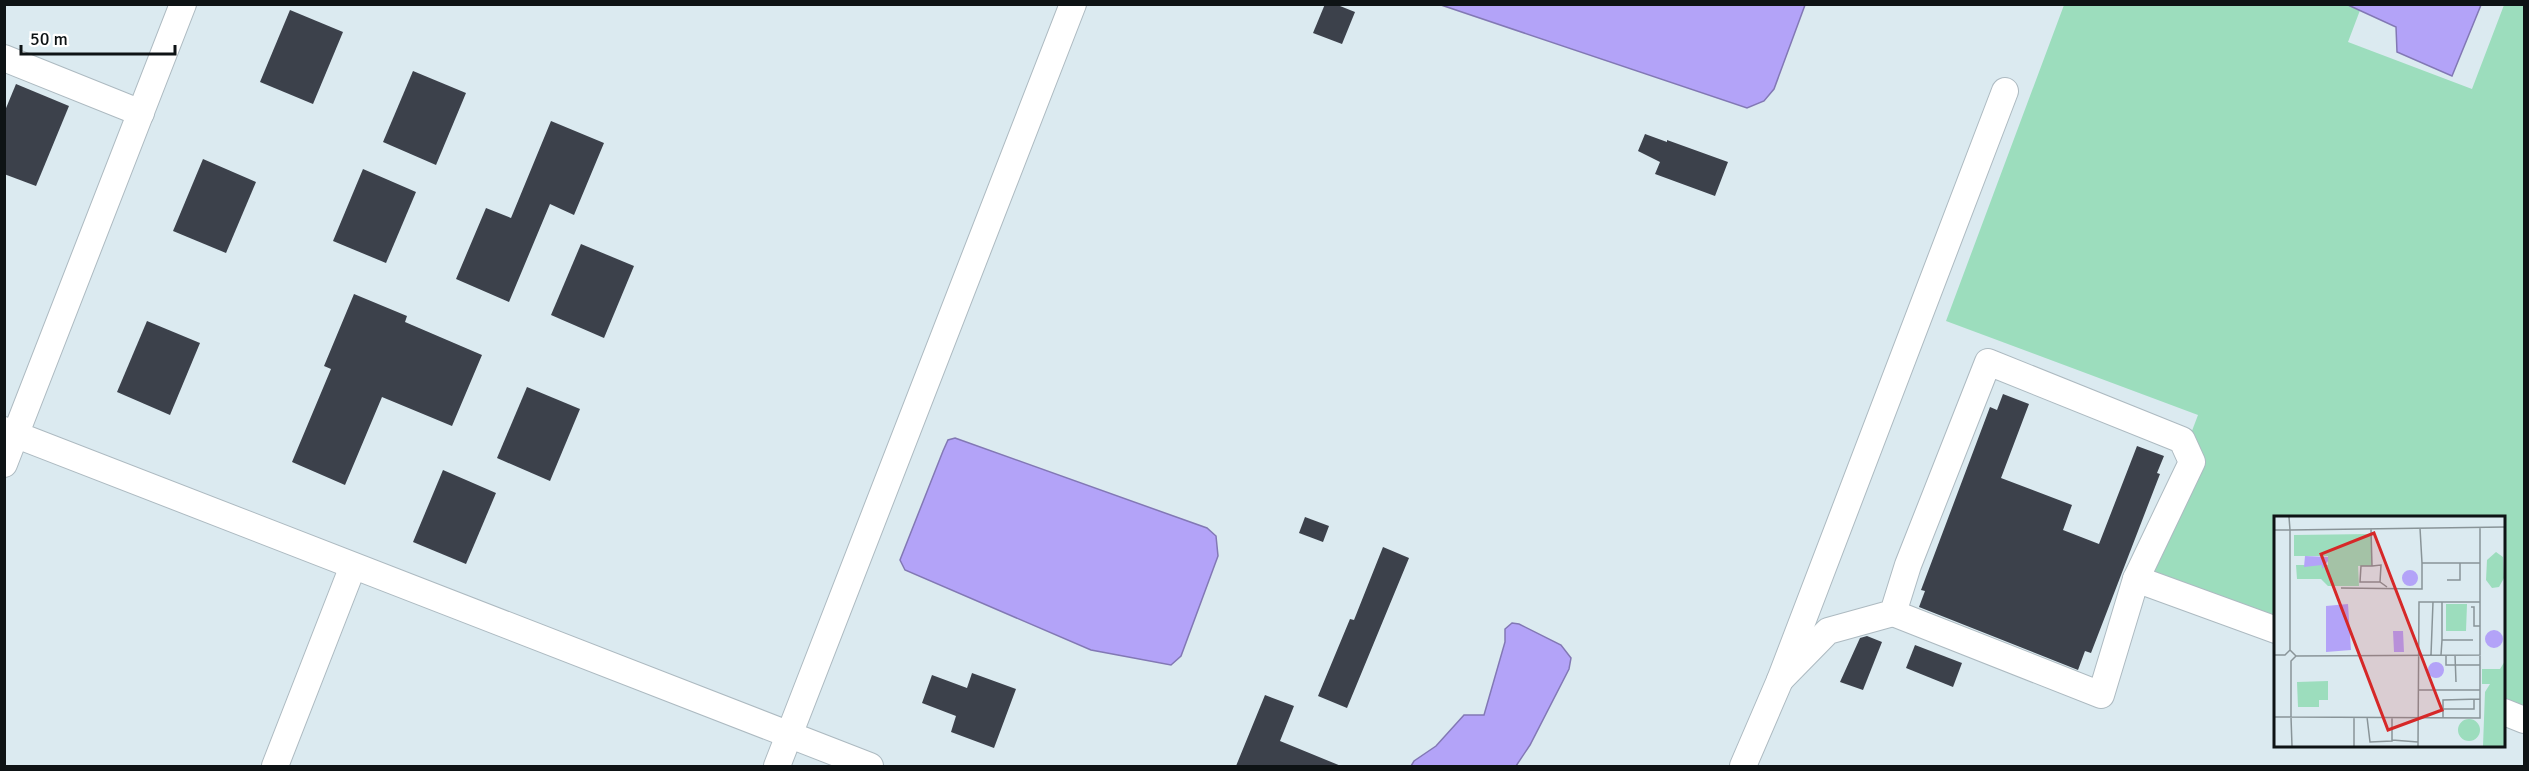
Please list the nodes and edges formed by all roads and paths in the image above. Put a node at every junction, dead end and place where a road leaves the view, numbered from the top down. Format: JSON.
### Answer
{"nodes":[{"id":1,"x":183,"y":4,"type":"edge"},
{"id":2,"x":1072,"y":4,"type":"edge"},
{"id":3,"x":4,"y":58,"type":"edge"},
{"id":4,"x":2005,"y":91,"type":"dead end"},
{"id":5,"x":141,"y":113,"type":"junction"},
{"id":6,"x":10,"y":432,"type":"edge"},
{"id":7,"x":4,"y":464,"type":"edge"},
{"id":8,"x":353,"y":566,"type":"junction"},
{"id":9,"x":2136,"y":579,"type":"junction"},
{"id":10,"x":1893,"y":613,"type":"junction"},
{"id":11,"x":2274,"y":629,"type":"edge"},
{"id":12,"x":1780,"y":680,"type":"junction"},
{"id":13,"x":2505,"y":712,"type":"edge"},
{"id":14,"x":2524,"y":720,"type":"edge"},
{"id":15,"x":789,"y":735,"type":"junction"},
{"id":16,"x":276,"y":766,"type":"edge"},
{"id":17,"x":777,"y":766,"type":"edge"},
{"id":18,"x":870,"y":766,"type":"edge"},
{"id":19,"x":1743,"y":766,"type":"edge"}],
"edges":[{"from":1,"to":5,"type":"street"},
{"from":2,"to":15,"type":"street"},
{"from":3,"to":5,"type":"street"},
{"from":4,"to":12,"type":"street"},
{"from":5,"to":6,"type":"street"},
{"from":6,"to":7,"type":"street"},
{"from":6,"to":8,"type":"street"},
{"from":8,"to":15,"type":"street"},
{"from":8,"to":16,"type":"street"},
{"from":9,"to":10,"type":"street"},
{"from":9,"to":10,"type":"street"},
{"from":9,"to":11,"type":"street"},
{"from":10,"to":12,"type":"street"},
{"from":12,"to":19,"type":"street"},
{"from":13,"to":14,"type":"street"},
{"from":15,"to":17,"type":"street"},
{"from":15,"to":18,"type":"street"}]}
